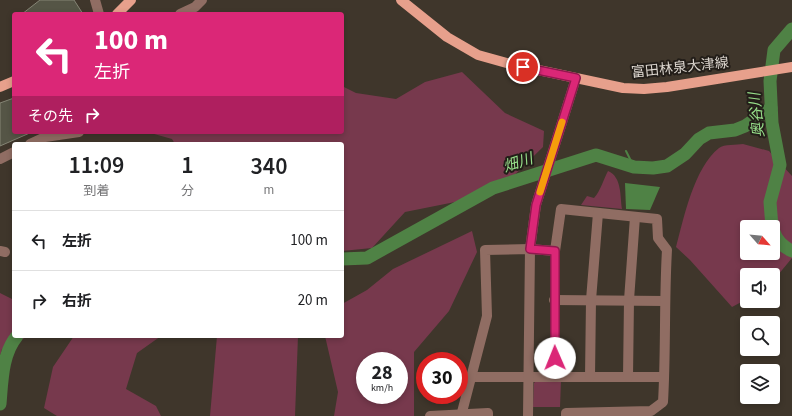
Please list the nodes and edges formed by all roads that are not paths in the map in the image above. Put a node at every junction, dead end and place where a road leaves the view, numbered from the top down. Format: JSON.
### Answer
{"nodes":[{"id":1,"x":95,"y":0,"type":"edge"},
{"id":2,"x":131,"y":0,"type":"edge"},
{"id":3,"x":202,"y":0,"type":"edge"},
{"id":4,"x":401,"y":0,"type":"edge"},
{"id":5,"x":408,"y":0,"type":"edge"},
{"id":6,"x":413,"y":10,"type":"junction"},
{"id":7,"x":98,"y":12,"type":"edge"},
{"id":8,"x":119,"y":12,"type":"edge"},
{"id":9,"x":184,"y":12,"type":"edge"},
{"id":10,"x":792,"y":67,"type":"edge"},
{"id":11,"x":576,"y":78,"type":"junction"},
{"id":12,"x":12,"y":82,"type":"edge"},
{"id":13,"x":0,"y":87,"type":"edge"},
{"id":14,"x":65,"y":134,"type":"edge"},
{"id":15,"x":34,"y":142,"type":"edge"},
{"id":16,"x":12,"y":153,"type":"edge"},
{"id":17,"x":0,"y":159,"type":"edge"},
{"id":18,"x":598,"y":213,"type":"junction"},
{"id":19,"x":635,"y":217,"type":"junction"},
{"id":20,"x":530,"y":249,"type":"junction"},
{"id":21,"x":555,"y":251,"type":"junction"},
{"id":22,"x":554,"y":300,"type":"junction"},
{"id":23,"x":591,"y":300,"type":"junction"},
{"id":24,"x":629,"y":300,"type":"junction"},
{"id":25,"x":664,"y":300,"type":"junction"},
{"id":26,"x":470,"y":377,"type":"junction"},
{"id":27,"x":529,"y":377,"type":"junction"},
{"id":28,"x":555,"y":377,"type":"junction"},
{"id":29,"x":590,"y":377,"type":"junction"},
{"id":30,"x":628,"y":377,"type":"junction"},
{"id":31,"x":664,"y":377,"type":"junction"},
{"id":32,"x":461,"y":415,"type":"edge"},
{"id":33,"x":430,"y":416,"type":"edge"},
{"id":34,"x":488,"y":416,"type":"edge"},
{"id":35,"x":528,"y":416,"type":"edge"},
{"id":36,"x":566,"y":416,"type":"edge"}],
"edges":[{"from":1,"to":7,"type":"street"},
{"from":2,"to":8,"type":"main road"},
{"from":3,"to":9,"type":"street"},
{"from":4,"to":6,"type":"main road","name":"富田林泉大津線"},
{"from":5,"to":6,"type":"street"},
{"from":6,"to":11,"type":"main road","name":"富田林泉大津線"},
{"from":10,"to":11,"type":"main road","name":"富田林泉大津線"},
{"from":11,"to":20,"type":"street"},
{"from":12,"to":13,"type":"main road"},
{"from":14,"to":15,"type":"street"},
{"from":16,"to":17,"type":"street"},
{"from":18,"to":19,"type":"street"},
{"from":18,"to":21,"type":"street"},
{"from":18,"to":23,"type":"street"},
{"from":19,"to":24,"type":"street"},
{"from":19,"to":25,"type":"street"},
{"from":20,"to":21,"type":"street"},
{"from":20,"to":26,"type":"street"},
{"from":20,"to":27,"type":"street"},
{"from":21,"to":22,"type":"street"},
{"from":22,"to":23,"type":"street"},
{"from":22,"to":28,"type":"street"},
{"from":23,"to":24,"type":"street"},
{"from":23,"to":29,"type":"street"},
{"from":24,"to":25,"type":"street"},
{"from":24,"to":30,"type":"street"},
{"from":25,"to":31,"type":"street"},
{"from":26,"to":27,"type":"street"},
{"from":26,"to":32,"type":"street"},
{"from":27,"to":28,"type":"street"},
{"from":27,"to":35,"type":"street"},
{"from":28,"to":29,"type":"street"},
{"from":29,"to":30,"type":"street"},
{"from":30,"to":31,"type":"street"},
{"from":31,"to":36,"type":"street"},
{"from":32,"to":33,"type":"street"},
{"from":32,"to":34,"type":"street"}]}
